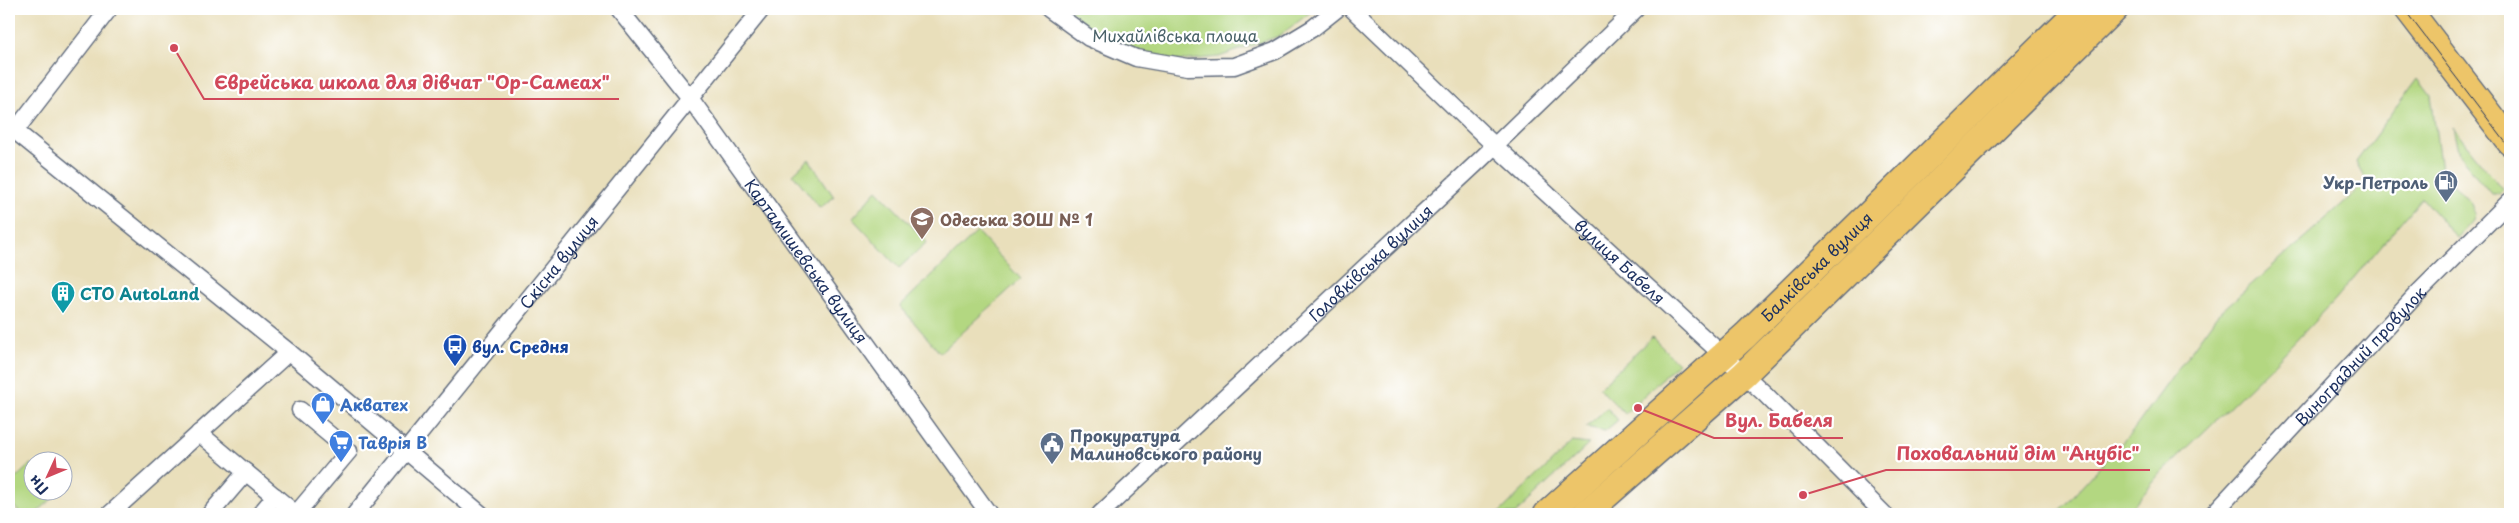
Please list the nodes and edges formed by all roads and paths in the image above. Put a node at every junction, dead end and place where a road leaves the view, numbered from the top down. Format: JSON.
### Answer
{"nodes":[{"id":1,"x":109,"y":9,"type":"edge"},
{"id":2,"x":619,"y":9,"type":"edge"},
{"id":3,"x":762,"y":9,"type":"edge"},
{"id":4,"x":1049,"y":9,"type":"edge"},
{"id":5,"x":1337,"y":9,"type":"edge"},
{"id":6,"x":1352,"y":9,"type":"edge"},
{"id":7,"x":1636,"y":9,"type":"edge"},
{"id":8,"x":2079,"y":9,"type":"edge"},
{"id":9,"x":2115,"y":9,"type":"edge"},
{"id":10,"x":2408,"y":9,"type":"edge"},
{"id":11,"x":690,"y":98,"type":"junction"},
{"id":12,"x":12,"y":129,"type":"edge"},
{"id":13,"x":2510,"y":142,"type":"edge"},
{"id":14,"x":1495,"y":146,"type":"junction"},
{"id":15,"x":2510,"y":201,"type":"edge"},
{"id":16,"x":289,"y":352,"type":"junction"},
{"id":17,"x":1724,"y":356,"type":"junction"},
{"id":18,"x":1744,"y":374,"type":"junction"},
{"id":19,"x":300,"y":410,"type":"dead end"},
{"id":20,"x":199,"y":433,"type":"junction"},
{"id":21,"x":406,"y":452,"type":"junction"},
{"id":22,"x":246,"y":472,"type":"junction"},
{"id":23,"x":275,"y":496,"type":"junction"},
{"id":24,"x":110,"y":514,"type":"edge"},
{"id":25,"x":210,"y":514,"type":"edge"},
{"id":26,"x":260,"y":514,"type":"edge"},
{"id":27,"x":355,"y":514,"type":"edge"},
{"id":28,"x":481,"y":514,"type":"edge"},
{"id":29,"x":989,"y":514,"type":"edge"},
{"id":30,"x":1100,"y":514,"type":"edge"},
{"id":31,"x":1547,"y":514,"type":"edge"},
{"id":32,"x":1585,"y":514,"type":"edge"},
{"id":33,"x":1884,"y":514,"type":"edge"},
{"id":34,"x":2213,"y":514,"type":"edge"}],
"edges":[{"from":1,"to":12,"type":"street"},
{"from":2,"to":11,"type":"street","name":"Картамишевська вулиця"},
{"from":3,"to":11,"type":"street","name":"Cкісна вулиця"},
{"from":4,"to":5,"type":"street"},
{"from":6,"to":14,"type":"street","name":"вулиця Бабеля"},
{"from":7,"to":14,"type":"street","name":"Головківська вулиця"},
{"from":8,"to":17,"type":"main road","name":"Балківська вулиця"},
{"from":9,"to":18,"type":"main road","name":"Балківська вулиця"},
{"from":10,"to":13,"type":"main road"},
{"from":11,"to":21,"type":"street","name":"Cкісна вулиця"},
{"from":11,"to":29,"type":"street","name":"Картамишевська вулиця"},
{"from":12,"to":16,"type":"street"},
{"from":14,"to":17,"type":"street","name":"вулиця Бабеля"},
{"from":14,"to":30,"type":"street","name":"Головківська вулиця"},
{"from":15,"to":34,"type":"street","name":"Виноградний провулок"},
{"from":16,"to":20,"type":"street"},
{"from":16,"to":21,"type":"street"},
{"from":17,"to":18,"type":"street","name":"вулиця Бабеля"},
{"from":17,"to":31,"type":"main road","name":"Балківська вулиця"},
{"from":18,"to":32,"type":"main road","name":"Балківська вулиця"},
{"from":18,"to":33,"type":"street","name":"вулиця Бабеля"},
{"from":19,"to":23,"type":"street"},
{"from":20,"to":22,"type":"street"},
{"from":20,"to":24,"type":"street"},
{"from":21,"to":27,"type":"street","name":"Cкісна вулиця"},
{"from":21,"to":28,"type":"street"},
{"from":22,"to":23,"type":"street"},
{"from":22,"to":25,"type":"street"},
{"from":23,"to":26,"type":"street"}]}
